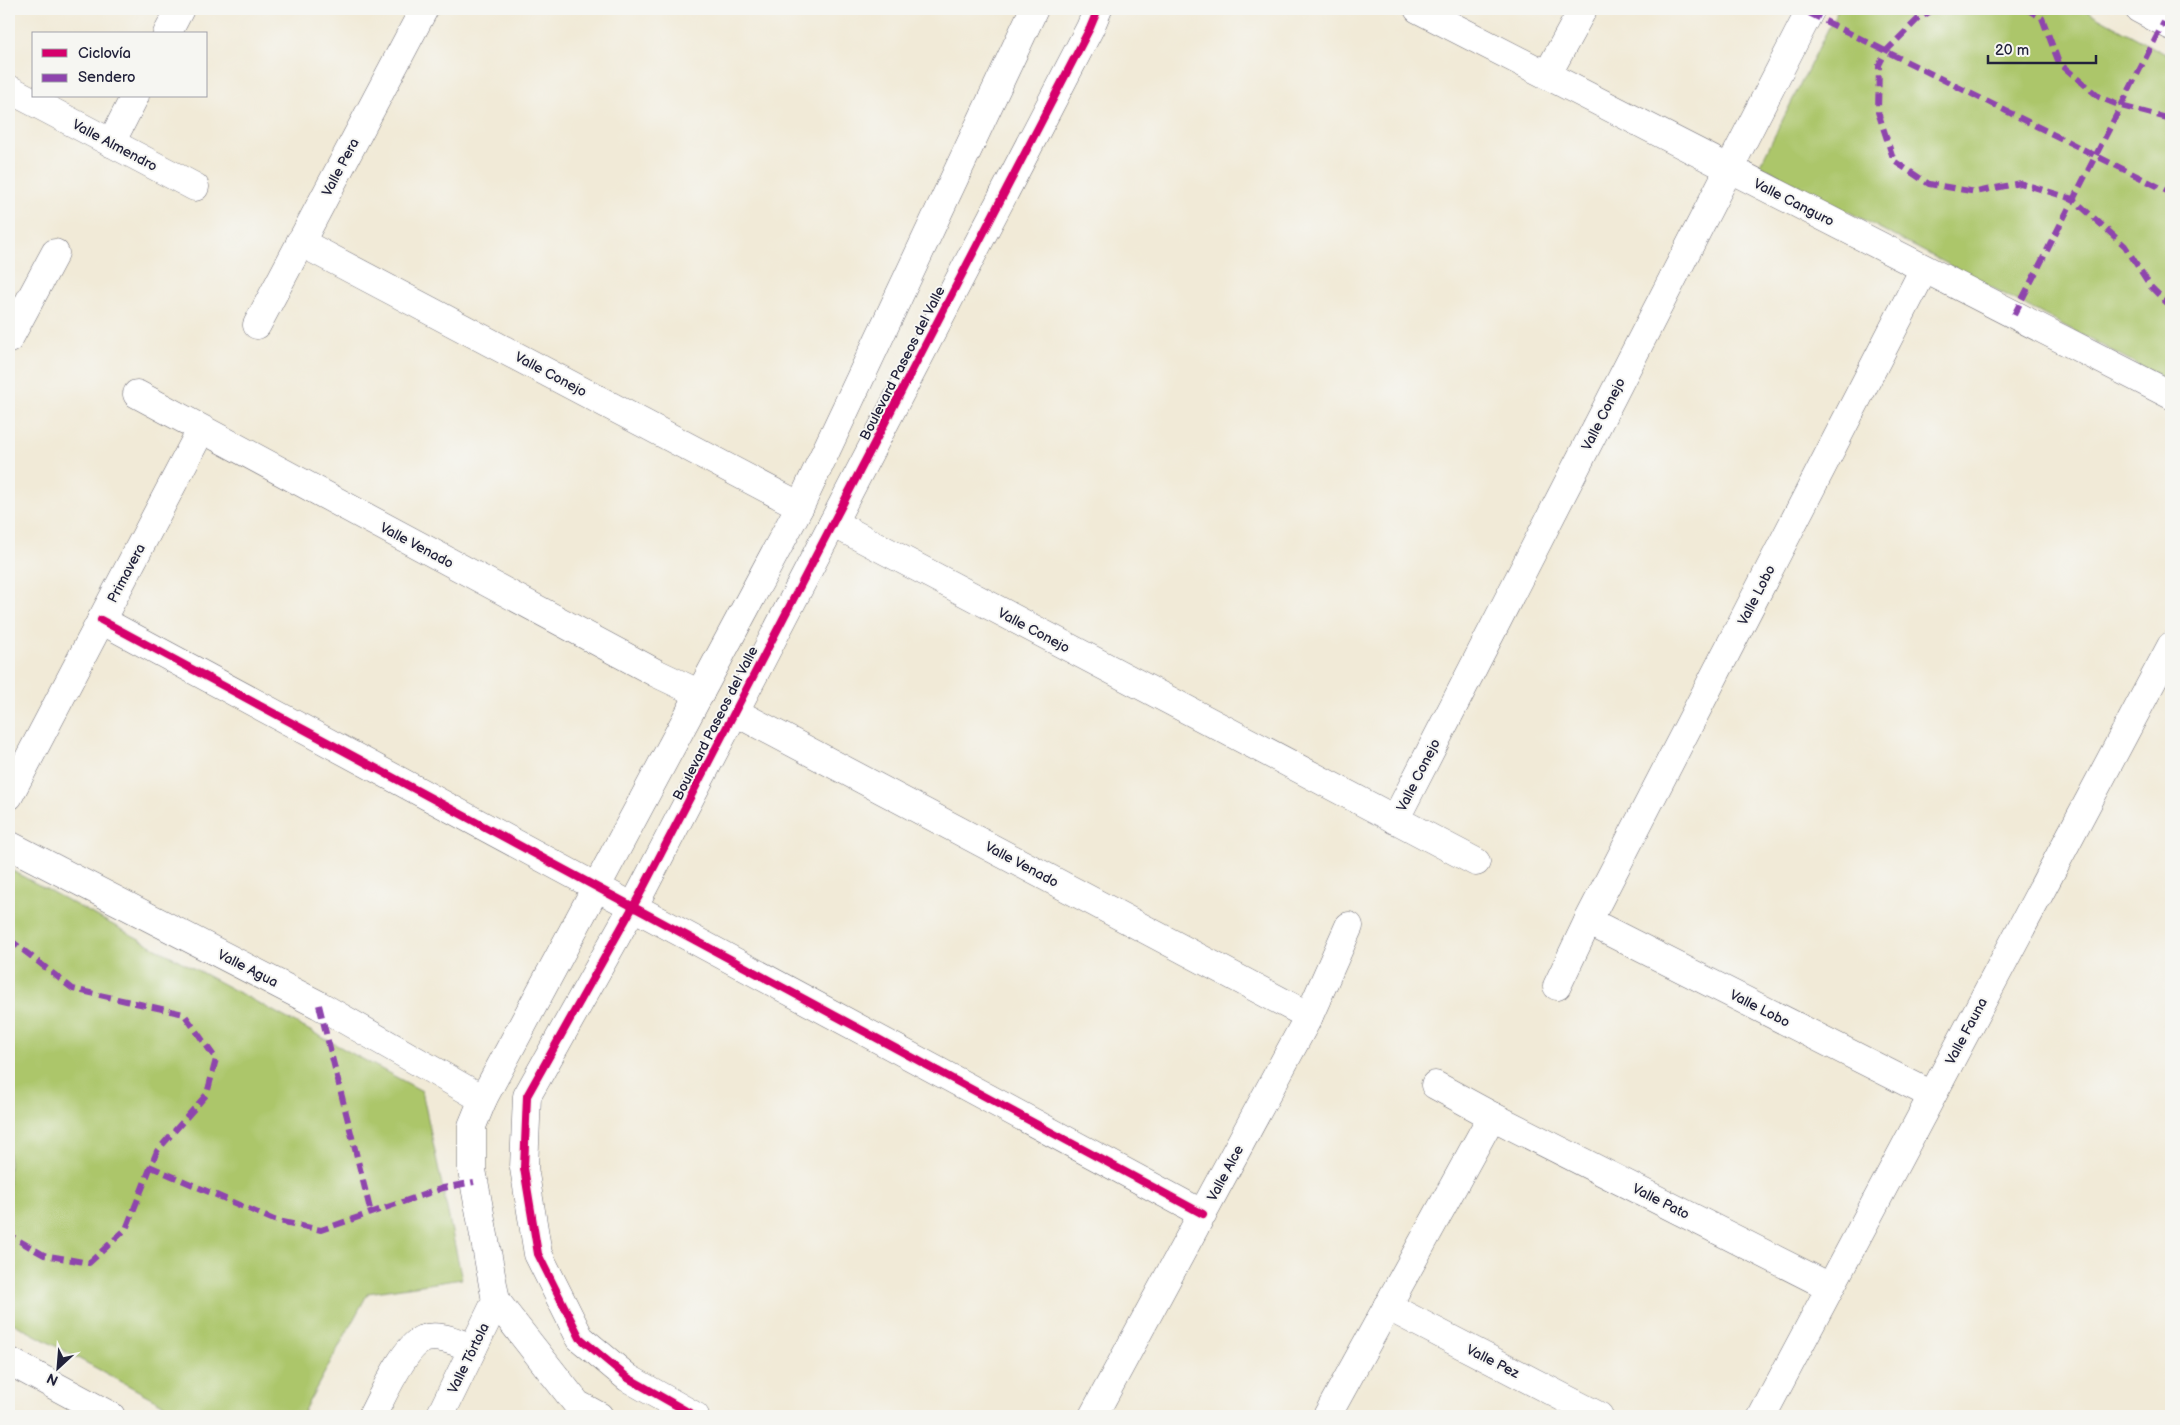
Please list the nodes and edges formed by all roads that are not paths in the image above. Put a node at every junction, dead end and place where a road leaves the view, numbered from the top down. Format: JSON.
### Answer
{"nodes":[{"id":1,"x":180,"y":9,"type":"edge"},
{"id":2,"x":424,"y":9,"type":"edge"},
{"id":3,"x":1034,"y":9,"type":"edge"},
{"id":4,"x":1098,"y":9,"type":"edge"},
{"id":5,"x":1418,"y":9,"type":"edge"},
{"id":6,"x":1583,"y":9,"type":"edge"},
{"id":7,"x":1811,"y":9,"type":"edge"},
{"id":8,"x":2139,"y":9,"type":"edge"},
{"id":9,"x":2171,"y":26,"type":"edge"},
{"id":10,"x":168,"y":32,"type":"edge"},
{"id":11,"x":1547,"y":75,"type":"junction"},
{"id":12,"x":9,"y":89,"type":"edge"},
{"id":13,"x":134,"y":98,"type":"edge"},
{"id":14,"x":111,"y":142,"type":"junction"},
{"id":15,"x":1729,"y":168,"type":"junction"},
{"id":16,"x":194,"y":187,"type":"dead end"},
{"id":17,"x":300,"y":242,"type":"junction"},
{"id":18,"x":55,"y":253,"type":"dead end"},
{"id":19,"x":1924,"y":269,"type":"junction"},
{"id":20,"x":257,"y":325,"type":"dead end"},
{"id":21,"x":10,"y":332,"type":"edge"},
{"id":22,"x":137,"y":394,"type":"dead end"},
{"id":23,"x":2171,"y":395,"type":"edge"},
{"id":24,"x":201,"y":430,"type":"junction"},
{"id":25,"x":800,"y":506,"type":"junction"},
{"id":26,"x":833,"y":523,"type":"junction"},
{"id":27,"x":101,"y":620,"type":"junction"},
{"id":28,"x":2171,"y":646,"type":"edge"},
{"id":29,"x":700,"y":694,"type":"junction"},
{"id":30,"x":735,"y":712,"type":"junction"},
{"id":31,"x":9,"y":796,"type":"edge"},
{"id":32,"x":1395,"y":820,"type":"junction"},
{"id":33,"x":9,"y":845,"type":"edge"},
{"id":34,"x":1476,"y":862,"type":"dead end"},
{"id":35,"x":597,"y":887,"type":"junction"},
{"id":36,"x":633,"y":906,"type":"junction"},
{"id":37,"x":1588,"y":921,"type":"junction"},
{"id":38,"x":1349,"y":926,"type":"dead end"},
{"id":39,"x":1557,"y":986,"type":"dead end"},
{"id":40,"x":1309,"y":1016,"type":"junction"},
{"id":41,"x":1435,"y":1084,"type":"dead end"},
{"id":42,"x":1932,"y":1095,"type":"junction"},
{"id":43,"x":483,"y":1099,"type":"junction"},
{"id":44,"x":1492,"y":1116,"type":"junction"},
{"id":45,"x":1204,"y":1214,"type":"junction"},
{"id":46,"x":1830,"y":1287,"type":"junction"},
{"id":47,"x":496,"y":1300,"type":"junction"},
{"id":48,"x":1387,"y":1306,"type":"junction"},
{"id":49,"x":473,"y":1348,"type":"junction"},
{"id":50,"x":9,"y":1361,"type":"edge"},
{"id":51,"x":111,"y":1416,"type":"edge"},
{"id":52,"x":372,"y":1416,"type":"edge"},
{"id":53,"x":440,"y":1416,"type":"edge"},
{"id":54,"x":599,"y":1416,"type":"edge"},
{"id":55,"x":695,"y":1416,"type":"edge"},
{"id":56,"x":1093,"y":1416,"type":"edge"},
{"id":57,"x":1327,"y":1416,"type":"edge"},
{"id":58,"x":1599,"y":1416,"type":"edge"},
{"id":59,"x":1762,"y":1416,"type":"edge"}],
"edges":[{"from":1,"to":10,"type":"street"},
{"from":2,"to":17,"type":"street","name":"Valle Pera"},
{"from":3,"to":25,"type":"street","name":"Boulevard Paseos del Valle"},
{"from":4,"to":26,"type":"street","name":"Boulevard Paseos del Valle"},
{"from":5,"to":11,"type":"street","name":"Valle Canguro"},
{"from":6,"to":11,"type":"street"},
{"from":7,"to":15,"type":"street","name":"Valle Conejo"},
{"from":8,"to":9,"type":"street"},
{"from":11,"to":15,"type":"street","name":"Valle Canguro"},
{"from":12,"to":14,"type":"street","name":"Valle Almendro"},
{"from":13,"to":14,"type":"street"},
{"from":14,"to":16,"type":"street","name":"Valle Almendro"},
{"from":15,"to":19,"type":"street","name":"Valle Canguro"},
{"from":15,"to":32,"type":"street","name":"Valle Conejo"},
{"from":17,"to":20,"type":"street","name":"Valle Pera"},
{"from":17,"to":25,"type":"street","name":"Valle Conejo"},
{"from":18,"to":21,"type":"street"},
{"from":19,"to":23,"type":"street","name":"Valle Canguro"},
{"from":19,"to":37,"type":"street","name":"Valle Lobo"},
{"from":22,"to":24,"type":"street","name":"Valle Venado"},
{"from":24,"to":27,"type":"street","name":"Primavera"},
{"from":24,"to":29,"type":"street","name":"Valle Venado"},
{"from":25,"to":29,"type":"street","name":"Boulevard Paseos del Valle"},
{"from":26,"to":30,"type":"street","name":"Boulevard Paseos del Valle"},
{"from":26,"to":32,"type":"street","name":"Valle Conejo"},
{"from":27,"to":31,"type":"street","name":"Primavera"},
{"from":27,"to":35,"type":"street"},
{"from":28,"to":42,"type":"street","name":"Valle Fauna"},
{"from":29,"to":35,"type":"street","name":"Boulevard Paseos del Valle"},
{"from":30,"to":36,"type":"street","name":"Boulevard Paseos del Valle"},
{"from":30,"to":40,"type":"street","name":"Valle Venado"},
{"from":32,"to":34,"type":"street","name":"Valle Conejo"},
{"from":33,"to":43,"type":"street","name":"Valle Agua"},
{"from":35,"to":36,"type":"street"},
{"from":35,"to":43,"type":"street","name":"Boulevard Paseos del Valle"},
{"from":36,"to":45,"type":"street"},
{"from":36,"to":55,"type":"street","name":"Boulevard Paseos del Valle"},
{"from":37,"to":39,"type":"street","name":"Valle Lobo"},
{"from":37,"to":42,"type":"street","name":"Valle Lobo"},
{"from":38,"to":40,"type":"street","name":"Valle Alce"},
{"from":40,"to":45,"type":"street","name":"Valle Alce"},
{"from":41,"to":44,"type":"street","name":"Valle Pato"},
{"from":42,"to":46,"type":"street","name":"Valle Fauna"},
{"from":43,"to":47,"type":"street","name":"Boulevard Paseos del Valle"},
{"from":44,"to":46,"type":"street","name":"Valle Pato"},
{"from":44,"to":48,"type":"street"},
{"from":45,"to":56,"type":"street","name":"Valle Alce"},
{"from":46,"to":59,"type":"street","name":"Valle Fauna"},
{"from":47,"to":49,"type":"street","name":"Valle Tórtola"},
{"from":47,"to":54,"type":"street","name":"Boulevard Paseos del Valle"},
{"from":48,"to":57,"type":"street"},
{"from":48,"to":58,"type":"street","name":"Valle Pez"},
{"from":49,"to":52,"type":"street"},
{"from":49,"to":53,"type":"street","name":"Valle Tórtola"},
{"from":50,"to":51,"type":"street"}]}
